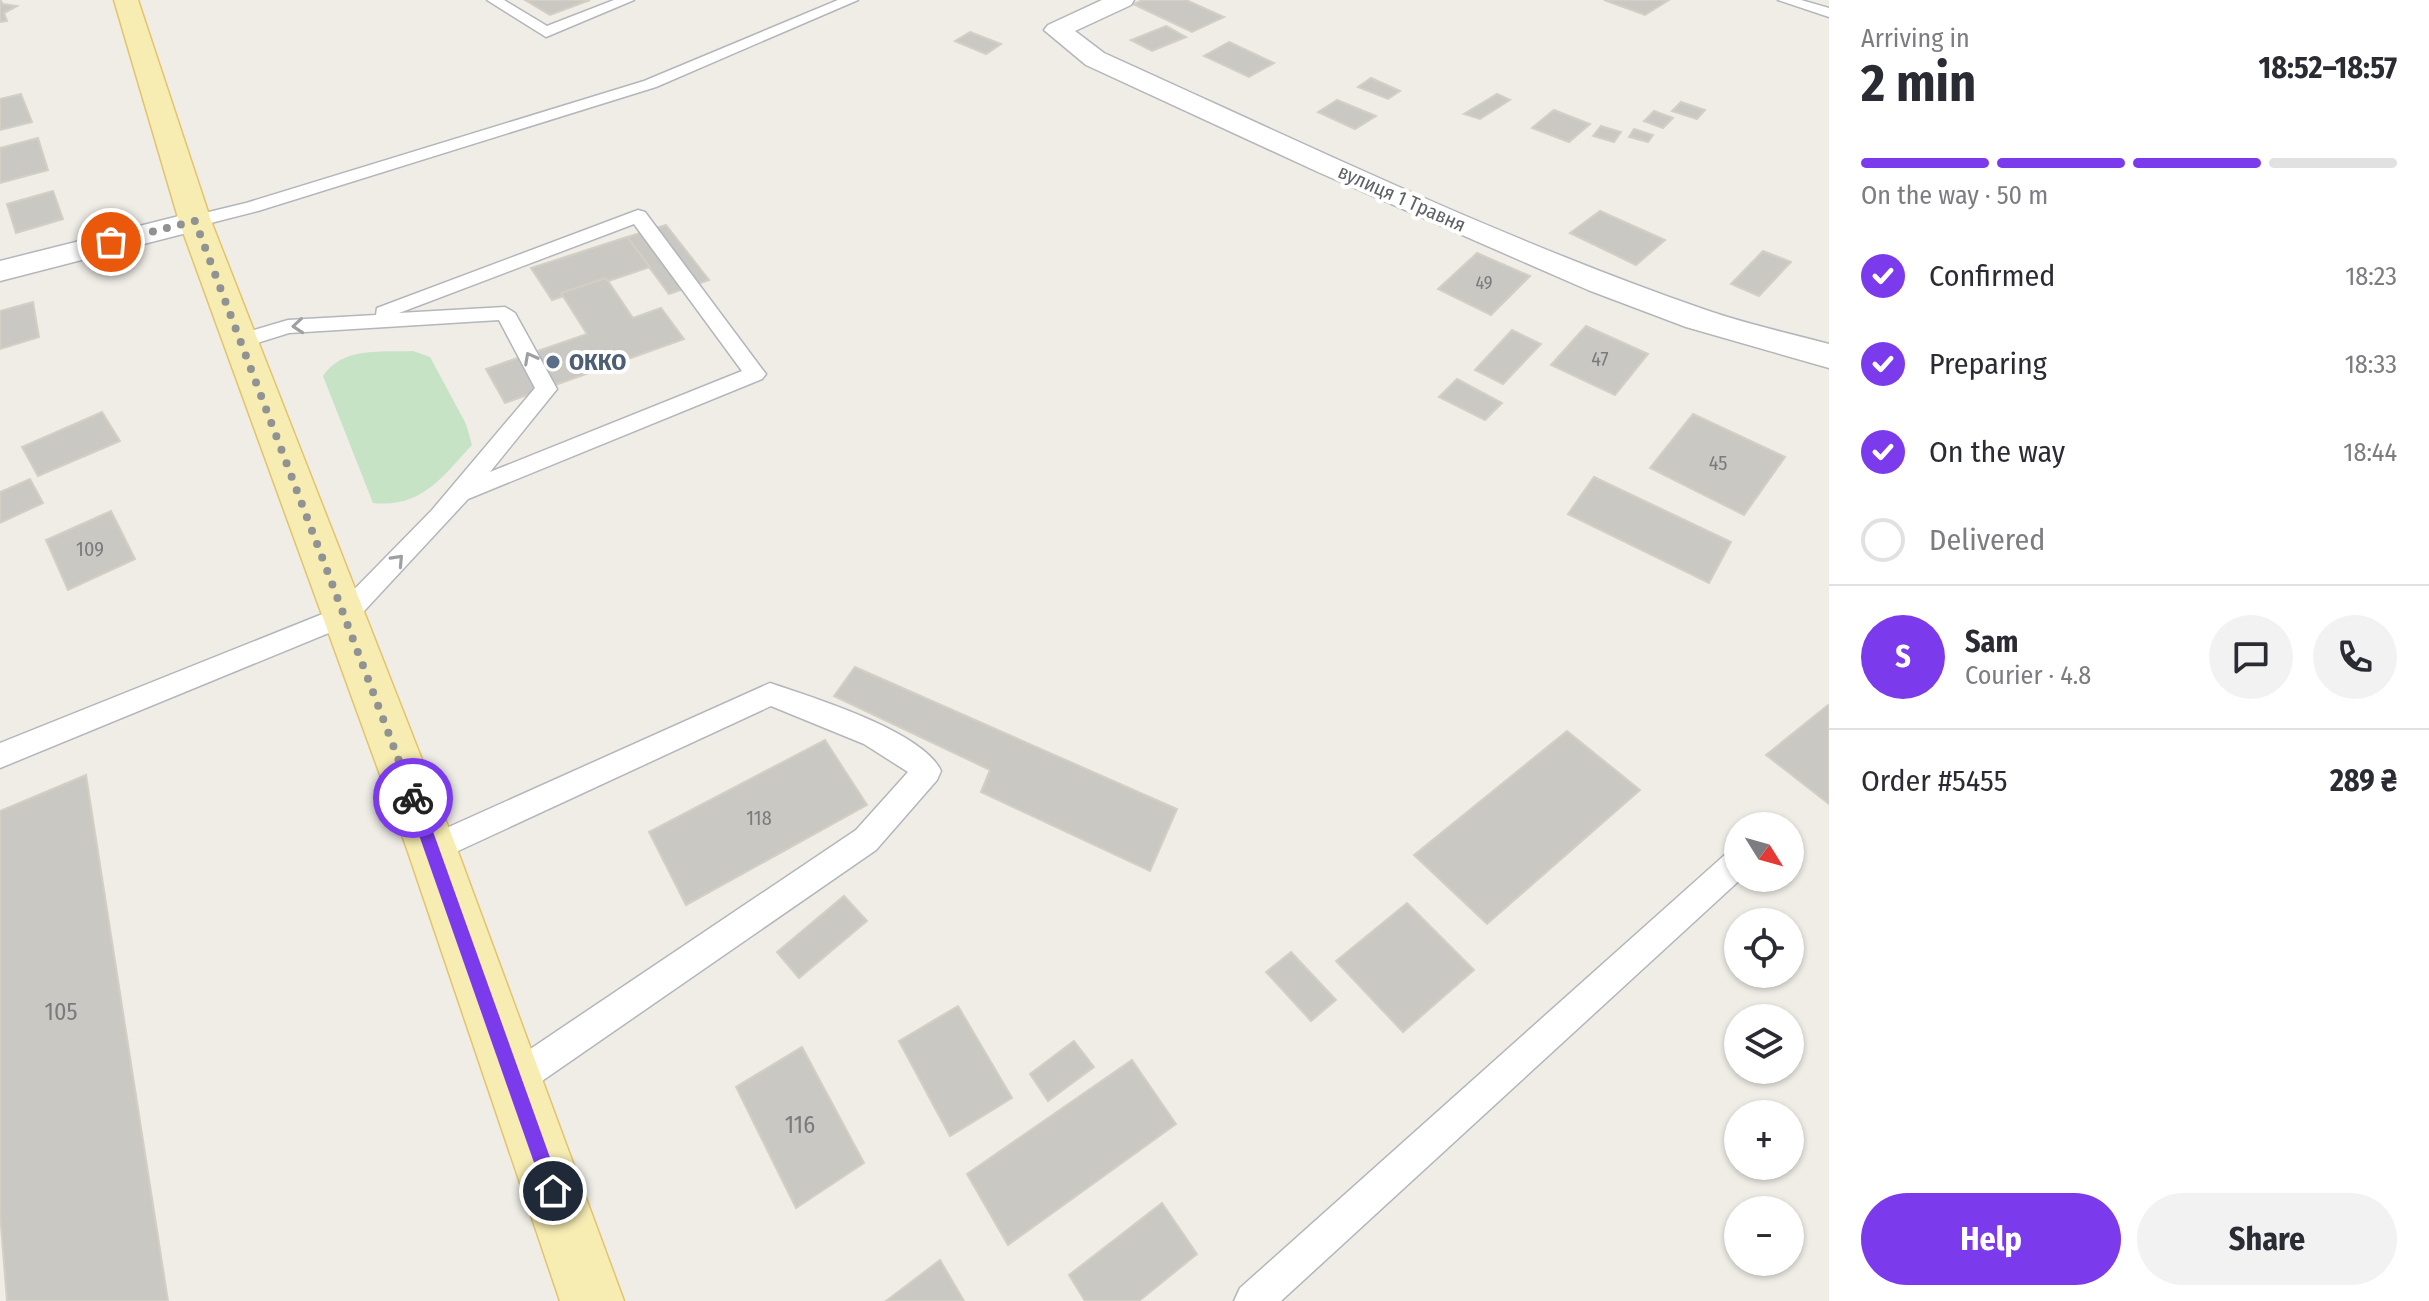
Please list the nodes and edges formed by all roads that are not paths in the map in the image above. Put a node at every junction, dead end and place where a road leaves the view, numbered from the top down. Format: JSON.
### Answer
{"nodes":[{"id":1,"x":126,"y":0,"type":"edge"},
{"id":2,"x":494,"y":0,"type":"edge"},
{"id":3,"x":627,"y":0,"type":"edge"},
{"id":4,"x":851,"y":0,"type":"edge"},
{"id":5,"x":1122,"y":0,"type":"edge"},
{"id":6,"x":1785,"y":0,"type":"edge"},
{"id":7,"x":1829,"y":13,"type":"edge"},
{"id":8,"x":195,"y":221,"type":"junction"},
{"id":9,"x":0,"y":271,"type":"edge"},
{"id":10,"x":358,"y":322,"type":"junction"},
{"id":11,"x":241,"y":341,"type":"junction"},
{"id":12,"x":1829,"y":356,"type":"edge"},
{"id":13,"x":459,"y":493,"type":"junction"},
{"id":14,"x":344,"y":616,"type":"junction"},
{"id":15,"x":0,"y":756,"type":"edge"},
{"id":16,"x":432,"y":849,"type":"junction"},
{"id":17,"x":1724,"y":875,"type":"edge"},
{"id":18,"x":514,"y":1080,"type":"junction"},
{"id":19,"x":592,"y":1301,"type":"edge"},
{"id":20,"x":1253,"y":1301,"type":"edge"}],
"edges":[{"from":1,"to":8,"type":"main road"},
{"from":2,"to":3,"type":"lane"},
{"from":4,"to":8,"type":"lane"},
{"from":5,"to":12,"type":"street","name":"вулиця 1 Травня"},
{"from":6,"to":7,"type":"lane"},
{"from":8,"to":9,"type":"street"},
{"from":8,"to":11,"type":"main road"},
{"from":10,"to":11,"type":"lane","one_way":true},
{"from":13,"to":10,"type":"lane","one_way":true},
{"from":10,"to":13,"type":"lane"},
{"from":11,"to":14,"type":"main road"},
{"from":14,"to":13,"type":"lane","one_way":true},
{"from":14,"to":15,"type":"lane"},
{"from":14,"to":16,"type":"main road"},
{"from":16,"to":18,"type":"main road"},
{"from":16,"to":18,"type":"lane"},
{"from":17,"to":20,"type":"lane"},
{"from":18,"to":19,"type":"main road"}]}
